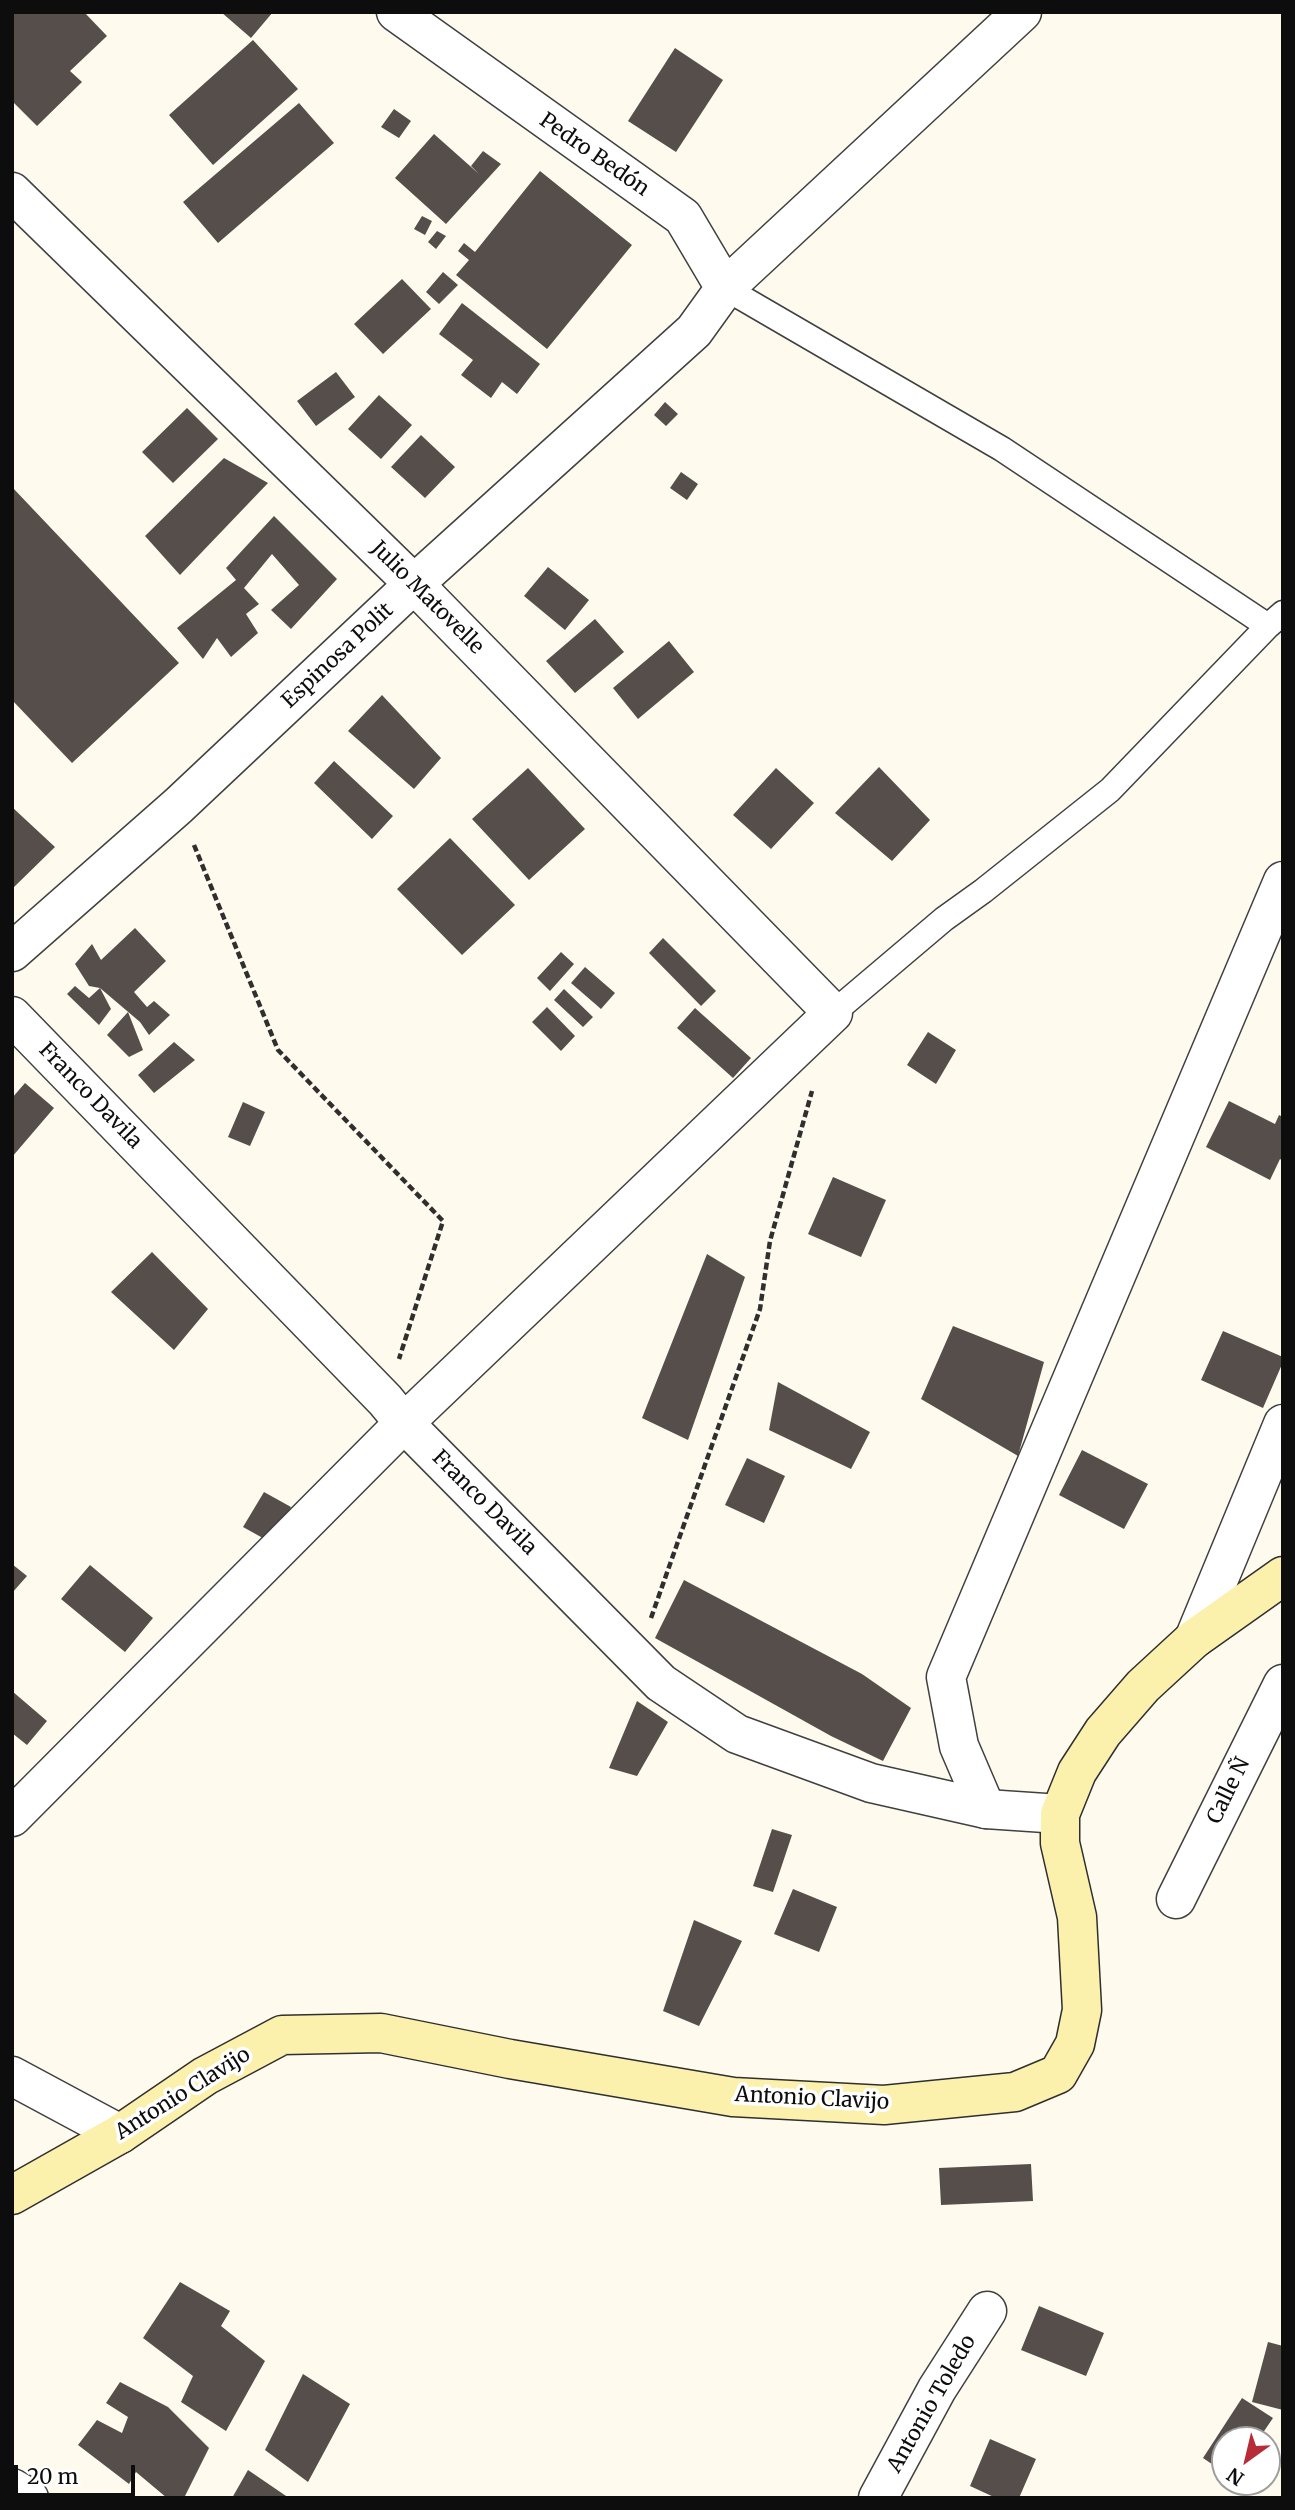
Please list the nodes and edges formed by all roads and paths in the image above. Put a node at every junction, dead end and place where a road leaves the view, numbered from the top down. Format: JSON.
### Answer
{"nodes":[{"id":1,"x":396,"y":12,"type":"edge"},
{"id":2,"x":1022,"y":12,"type":"edge"},
{"id":3,"x":12,"y":192,"type":"edge"},
{"id":4,"x":725,"y":288,"type":"junction"},
{"id":5,"x":414,"y":584,"type":"junction"},
{"id":6,"x":1275,"y":619,"type":"edge"},
{"id":7,"x":178,"y":806,"type":"junction"},
{"id":8,"x":1283,"y":881,"type":"edge"},
{"id":9,"x":12,"y":952,"type":"edge"},
{"id":10,"x":833,"y":1013,"type":"junction"},
{"id":11,"x":12,"y":1016,"type":"edge"},
{"id":12,"x":813,"y":1088,"type":"dead end"},
{"id":13,"x":395,"y":1411,"type":"junction"},
{"id":14,"x":1283,"y":1424,"type":"edge"},
{"id":15,"x":1283,"y":1576,"type":"edge"},
{"id":16,"x":1194,"y":1639,"type":"junction"},
{"id":17,"x":638,"y":1658,"type":"junction"},
{"id":18,"x":1283,"y":1684,"type":"edge"},
{"id":19,"x":986,"y":1809,"type":"junction"},
{"id":20,"x":1060,"y":1814,"type":"junction"},
{"id":21,"x":12,"y":1817,"type":"edge"},
{"id":22,"x":1176,"y":1899,"type":"dead end"},
{"id":23,"x":12,"y":2076,"type":"edge"},
{"id":24,"x":120,"y":2134,"type":"junction"},
{"id":25,"x":12,"y":2195,"type":"edge"},
{"id":26,"x":987,"y":2311,"type":"dead end"},
{"id":27,"x":12,"y":2488,"type":"edge"},
{"id":28,"x":29,"y":2498,"type":"edge"},
{"id":29,"x":878,"y":2498,"type":"edge"}],
"edges":[{"from":1,"to":4,"type":"street","name":"Pedro Bedón"},
{"from":2,"to":4,"type":"street"},
{"from":3,"to":5,"type":"street","name":"Julio Matovelle"},
{"from":4,"to":5,"type":"street","name":"Espinosa Polit"},
{"from":4,"to":6,"type":"lane"},
{"from":5,"to":7,"type":"street","name":"Espinosa Polit"},
{"from":5,"to":10,"type":"street","name":"Julio Matovelle"},
{"from":6,"to":10,"type":"lane"},
{"from":7,"to":9,"type":"street","name":"Espinosa Polit"},
{"from":7,"to":13,"type":"path"},
{"from":8,"to":19,"type":"street"},
{"from":10,"to":13,"type":"street"},
{"from":11,"to":13,"type":"street","name":"Franco Davila"},
{"from":12,"to":17,"type":"path"},
{"from":13,"to":17,"type":"street","name":"Franco Davila"},
{"from":13,"to":21,"type":"street"},
{"from":14,"to":16,"type":"street"},
{"from":15,"to":16,"type":"main road","name":"Antonio Clavijo"},
{"from":16,"to":20,"type":"main road","name":"Antonio Clavijo"},
{"from":17,"to":19,"type":"street","name":"Franco Davila"},
{"from":18,"to":22,"type":"street","name":"Calle Ñ"},
{"from":19,"to":20,"type":"street","name":"Franco Davila"},
{"from":20,"to":24,"type":"main road","name":"Antonio Clavijo"},
{"from":23,"to":24,"type":"street"},
{"from":24,"to":25,"type":"main road","name":"Antonio Clavijo"},
{"from":26,"to":29,"type":"street","name":"Antonio Toledo"},
{"from":27,"to":28,"type":"street"}]}
